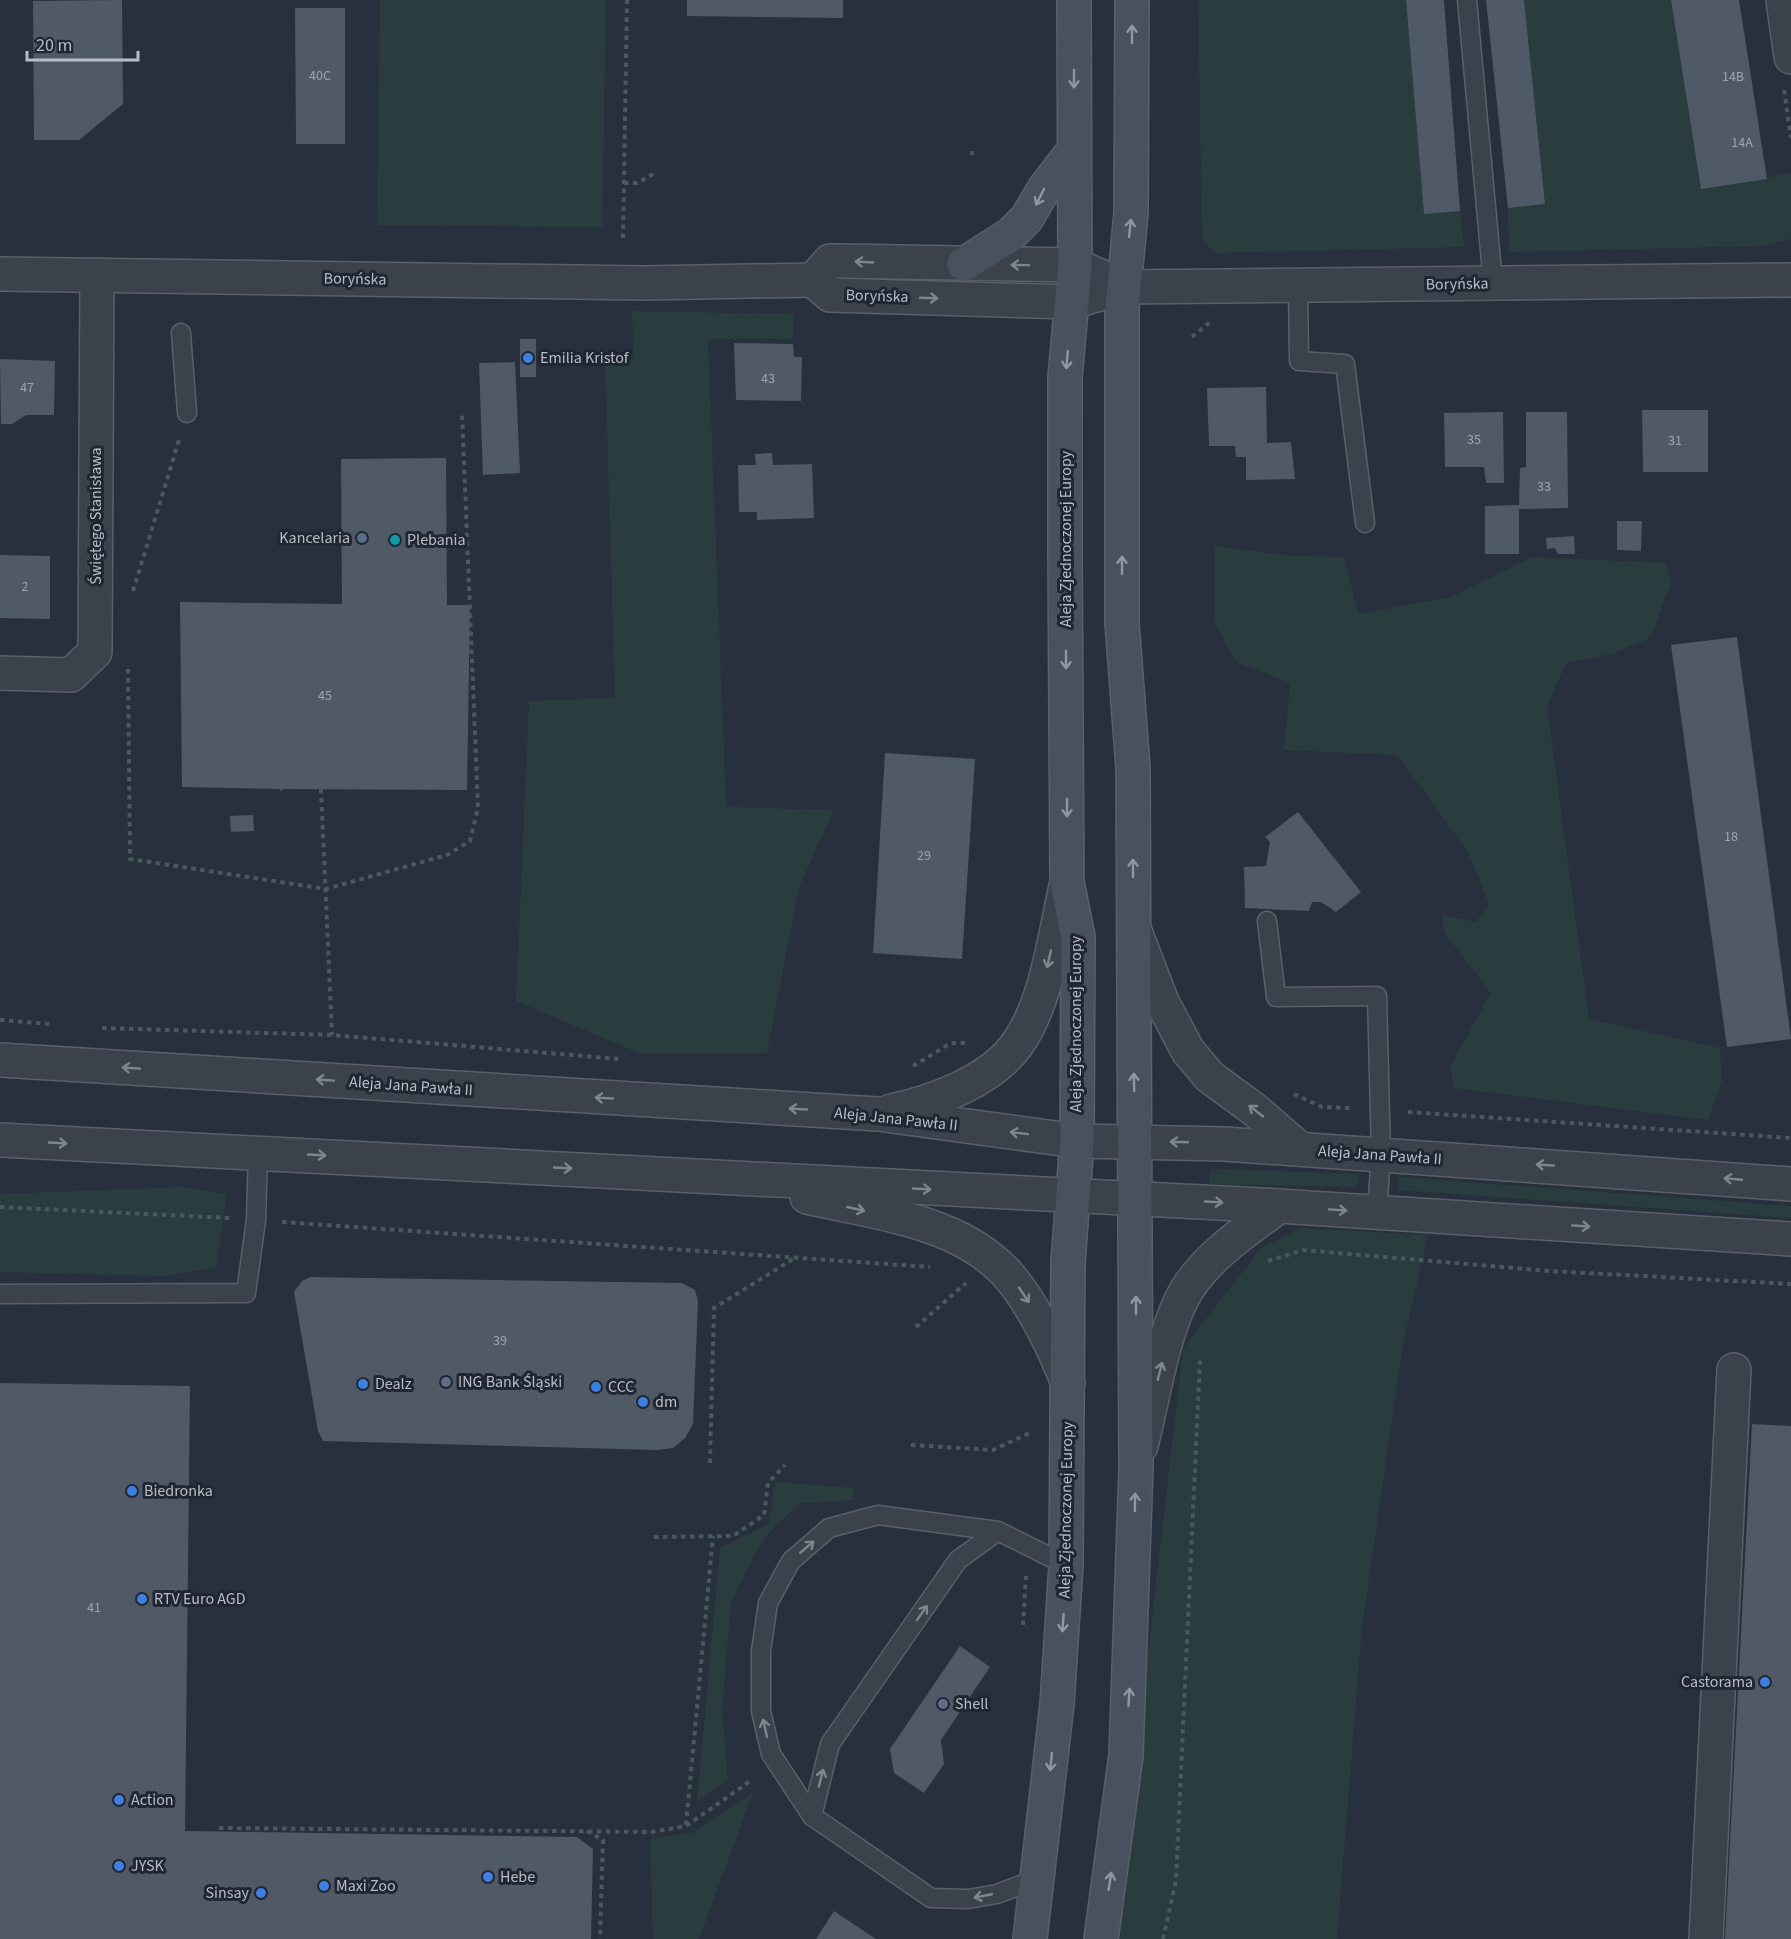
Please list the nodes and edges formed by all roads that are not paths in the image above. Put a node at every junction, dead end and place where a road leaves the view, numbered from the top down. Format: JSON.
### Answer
{"nodes":[{"id":1,"x":1074,"y":0,"type":"edge"},
{"id":2,"x":1132,"y":0,"type":"edge"},
{"id":3,"x":1467,"y":0,"type":"edge"},
{"id":4,"x":1783,"y":0,"type":"edge"},
{"id":5,"x":1791,"y":57,"type":"edge"},
{"id":6,"x":1074,"y":150,"type":"junction"},
{"id":7,"x":964,"y":264,"type":"junction"},
{"id":8,"x":1075,"y":265,"type":"junction"},
{"id":9,"x":0,"y":274,"type":"edge"},
{"id":10,"x":97,"y":275,"type":"junction"},
{"id":11,"x":813,"y":280,"type":"junction"},
{"id":12,"x":1791,"y":280,"type":"edge"},
{"id":13,"x":1494,"y":283,"type":"junction"},
{"id":14,"x":1298,"y":286,"type":"junction"},
{"id":15,"x":1124,"y":287,"type":"junction"},
{"id":16,"x":1072,"y":302,"type":"junction"},
{"id":17,"x":181,"y":333,"type":"dead end"},
{"id":18,"x":187,"y":413,"type":"road end"},
{"id":19,"x":1365,"y":523,"type":"dead end"},
{"id":20,"x":0,"y":673,"type":"edge"},
{"id":21,"x":1067,"y":882,"type":"junction"},
{"id":22,"x":1267,"y":921,"type":"dead end"},
{"id":23,"x":1133,"y":927,"type":"junction"},
{"id":24,"x":0,"y":1060,"type":"edge"},
{"id":25,"x":878,"y":1114,"type":"junction"},
{"id":26,"x":0,"y":1140,"type":"edge"},
{"id":27,"x":1135,"y":1140,"type":"junction"},
{"id":28,"x":1077,"y":1141,"type":"junction"},
{"id":29,"x":1300,"y":1149,"type":"junction"},
{"id":30,"x":258,"y":1152,"type":"junction"},
{"id":31,"x":1381,"y":1155,"type":"junction"},
{"id":32,"x":717,"y":1177,"type":"junction"},
{"id":33,"x":1791,"y":1184,"type":"edge"},
{"id":34,"x":1072,"y":1197,"type":"junction"},
{"id":35,"x":1135,"y":1200,"type":"junction"},
{"id":36,"x":1279,"y":1206,"type":"junction"},
{"id":37,"x":1377,"y":1212,"type":"junction"},
{"id":38,"x":1791,"y":1239,"type":"edge"},
{"id":39,"x":0,"y":1294,"type":"edge"},
{"id":40,"x":1734,"y":1370,"type":"dead end"},
{"id":41,"x":1068,"y":1383,"type":"junction"},
{"id":42,"x":1136,"y":1468,"type":"junction"},
{"id":43,"x":998,"y":1531,"type":"junction"},
{"id":44,"x":1066,"y":1564,"type":"junction"},
{"id":45,"x":812,"y":1816,"type":"junction"},
{"id":46,"x":1039,"y":1878,"type":"junction"},
{"id":47,"x":1030,"y":1939,"type":"edge"},
{"id":48,"x":1101,"y":1939,"type":"edge"},
{"id":49,"x":1706,"y":1939,"type":"edge"}],
"edges":[{"from":1,"to":6,"type":"main road","name":"Aleja Zjednoczonej Europy","one_way":true},
{"from":15,"to":2,"type":"main road","one_way":true},
{"from":3,"to":13,"type":"lane"},
{"from":4,"to":5,"type":"street"},
{"from":6,"to":7,"type":"main road","one_way":true},
{"from":6,"to":8,"type":"main road","name":"Aleja Zjednoczonej Europy"},
{"from":8,"to":7,"type":"street","name":"Boryńska","one_way":true},
{"from":7,"to":11,"type":"street","name":"Boryńska","one_way":true},
{"from":8,"to":15,"type":"street","name":"Boryńska"},
{"from":8,"to":16,"type":"main road","name":"Aleja Zjednoczonej Europy"},
{"from":9,"to":10,"type":"street","name":"Boryńska"},
{"from":10,"to":11,"type":"street","name":"Boryńska"},
{"from":10,"to":20,"type":"street","name":"Świętego Stanisława"},
{"from":11,"to":16,"type":"street","name":"Boryńska","one_way":true},
{"from":12,"to":13,"type":"street","name":"Boryńska"},
{"from":13,"to":14,"type":"street","name":"Boryńska"},
{"from":14,"to":15,"type":"street","name":"Boryńska"},
{"from":14,"to":19,"type":"lane"},
{"from":15,"to":16,"type":"street","name":"Boryńska"},
{"from":23,"to":15,"type":"main road","one_way":true},
{"from":16,"to":21,"type":"main road","name":"Aleja Zjednoczonej Europy","one_way":true},
{"from":17,"to":18,"type":"lane"},
{"from":21,"to":25,"type":"street","one_way":true},
{"from":21,"to":28,"type":"main road","name":"Aleja Zjednoczonej Europy"},
{"from":22,"to":31,"type":"lane"},
{"from":27,"to":23,"type":"main road","one_way":true},
{"from":29,"to":23,"type":"street","one_way":true},
{"from":25,"to":24,"type":"street","name":"Aleja Jana Pawła II","one_way":true},
{"from":28,"to":25,"type":"street","name":"Aleja Jana Pawła II","one_way":true},
{"from":26,"to":30,"type":"street","one_way":true},
{"from":27,"to":28,"type":"street","name":"Aleja Jana Pawła II"},
{"from":29,"to":27,"type":"street","name":"Aleja Jana Pawła II","one_way":true},
{"from":27,"to":35,"type":"main road"},
{"from":28,"to":34,"type":"main road","name":"Aleja Zjednoczonej Europy"},
{"from":29,"to":31,"type":"street","name":"Aleja Jana Pawła II"},
{"from":30,"to":32,"type":"street","one_way":true},
{"from":30,"to":39,"type":"lane"},
{"from":33,"to":31,"type":"street","name":"Aleja Jana Pawła II","one_way":true},
{"from":31,"to":37,"type":"lane"},
{"from":32,"to":34,"type":"street","one_way":true},
{"from":32,"to":41,"type":"street","one_way":true},
{"from":34,"to":35,"type":"street"},
{"from":34,"to":41,"type":"main road","name":"Aleja Zjednoczonej Europy"},
{"from":35,"to":36,"type":"street","one_way":true},
{"from":42,"to":35,"type":"main road","one_way":true},
{"from":36,"to":37,"type":"street","one_way":true},
{"from":42,"to":36,"type":"street","one_way":true},
{"from":37,"to":38,"type":"street","one_way":true},
{"from":40,"to":49,"type":"street"},
{"from":41,"to":44,"type":"main road","name":"Aleja Zjednoczonej Europy"},
{"from":48,"to":42,"type":"main road","one_way":true},
{"from":43,"to":44,"type":"lane"},
{"from":45,"to":43,"type":"lane","one_way":true},
{"from":45,"to":43,"type":"lane","one_way":true},
{"from":44,"to":46,"type":"main road","name":"Aleja Zjednoczonej Europy","one_way":true},
{"from":46,"to":45,"type":"lane","one_way":true},
{"from":46,"to":47,"type":"main road","name":"Aleja Zjednoczonej Europy"}]}
